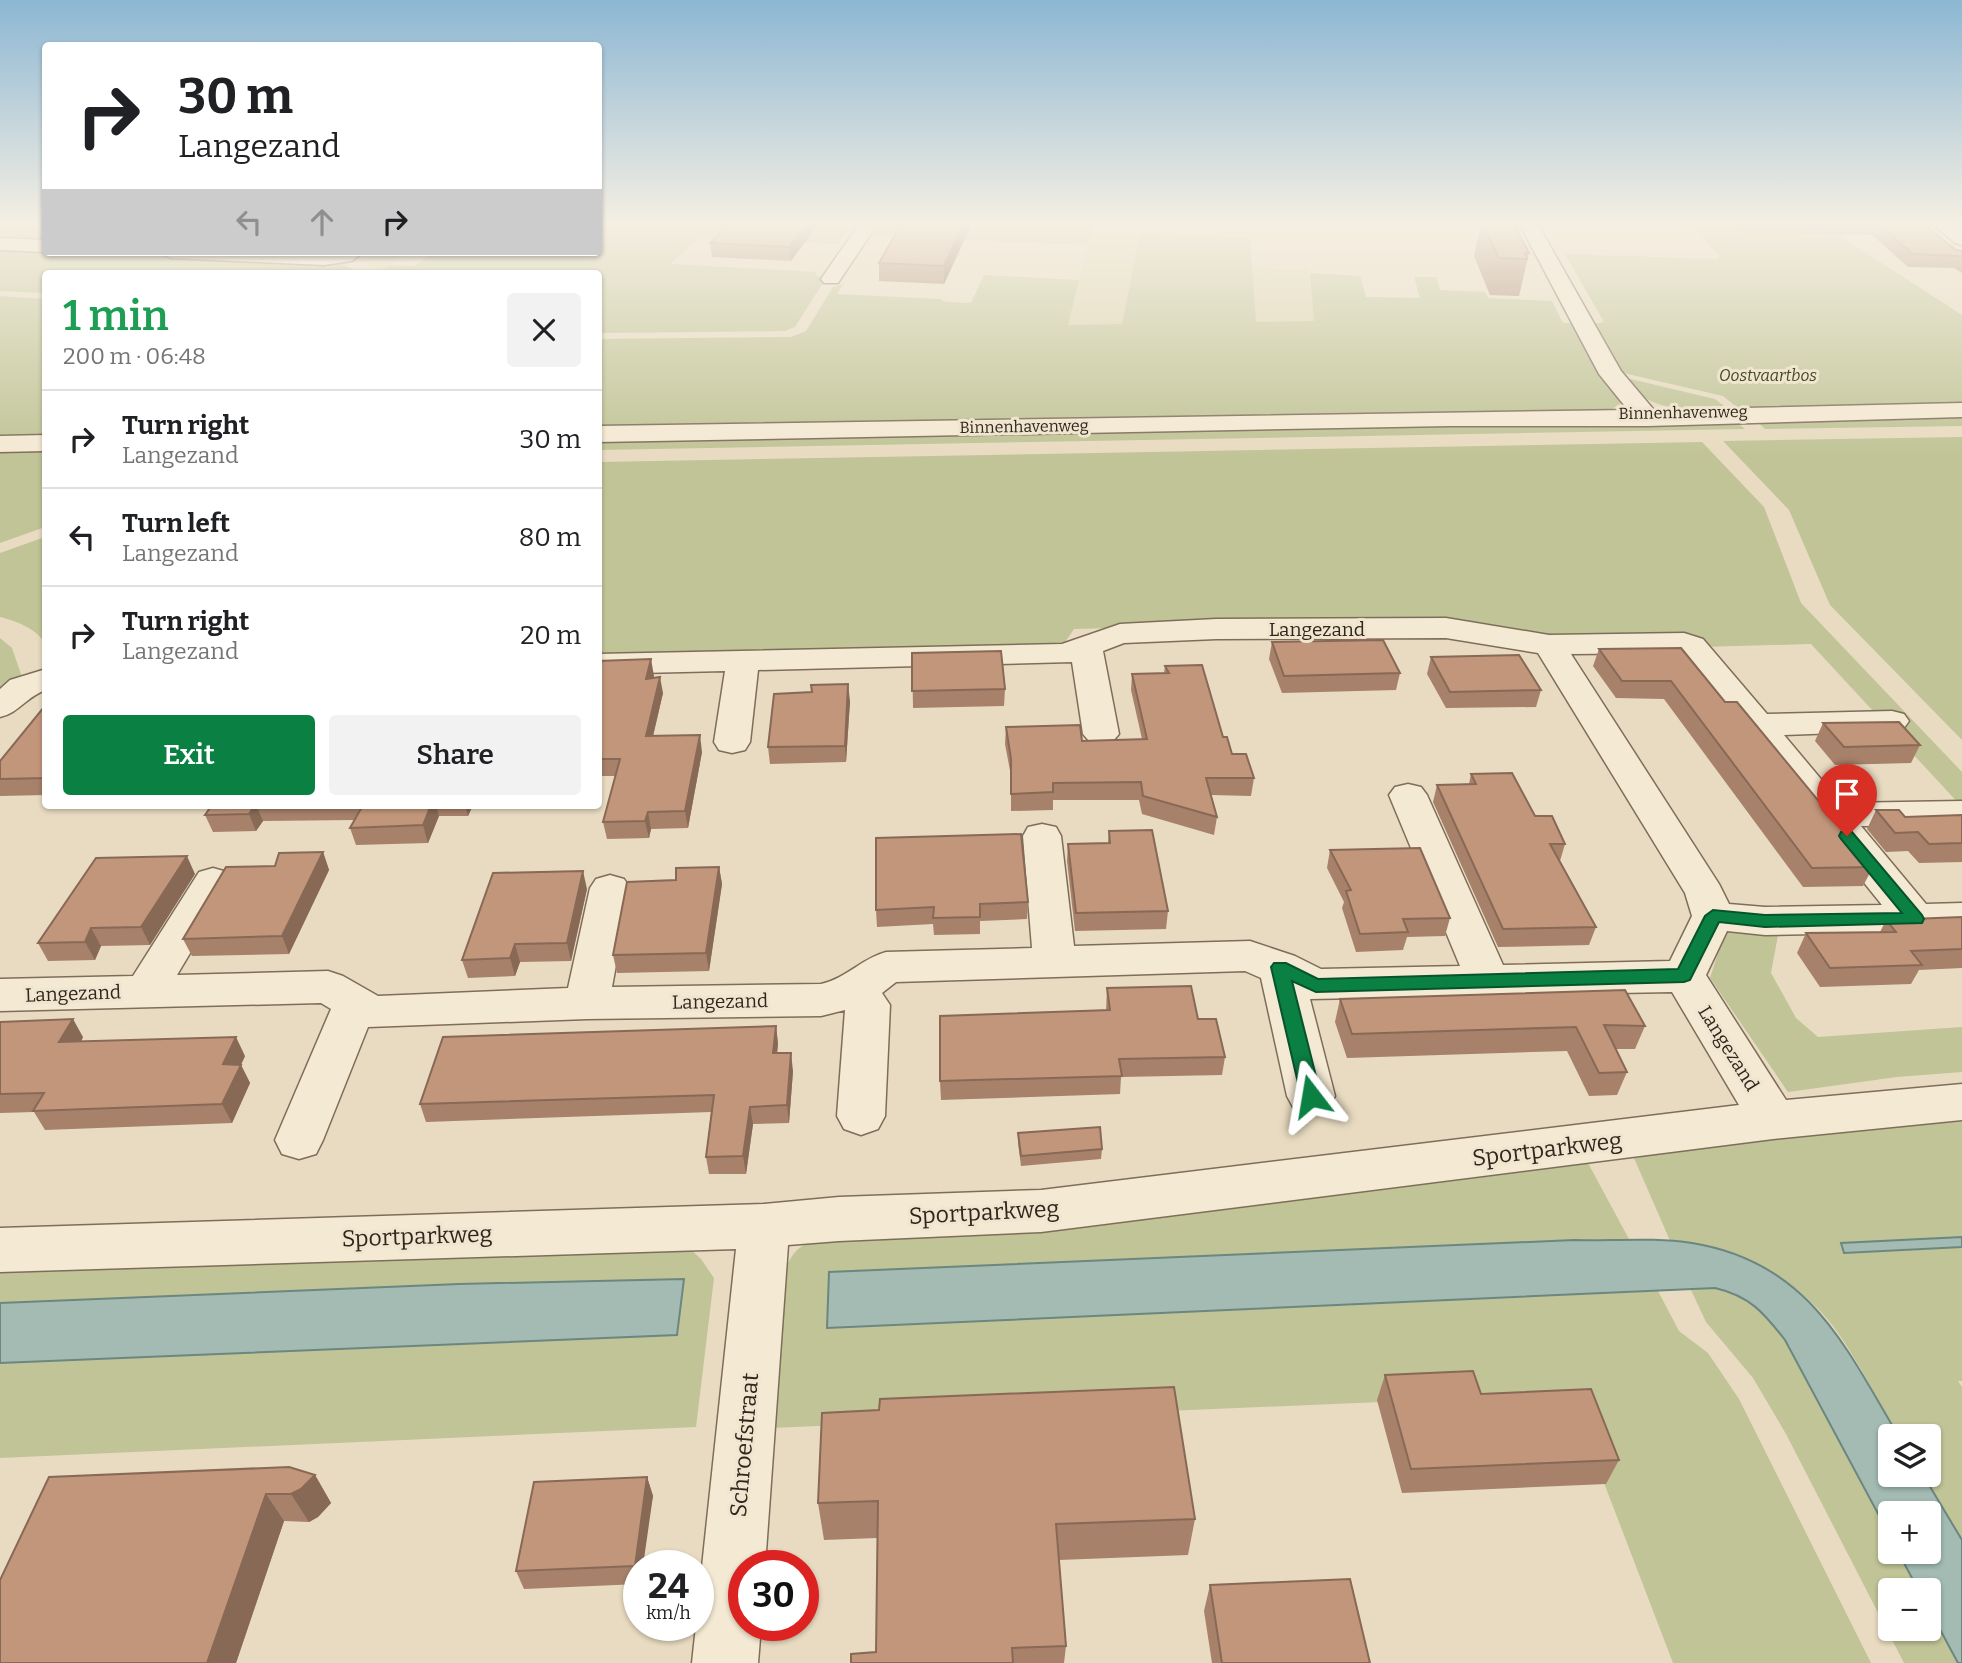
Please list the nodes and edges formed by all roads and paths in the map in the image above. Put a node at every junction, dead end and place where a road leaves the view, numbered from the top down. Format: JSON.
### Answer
{"nodes":[{"id":1,"x":1571,"y":301,"type":"edge"},
{"id":2,"x":1962,"y":410,"type":"edge"},
{"id":3,"x":1645,"y":415,"type":"junction"},
{"id":4,"x":602,"y":433,"type":"edge"},
{"id":5,"x":42,"y":443,"type":"edge"},
{"id":6,"x":0,"y":444,"type":"edge"},
{"id":7,"x":1549,"y":645,"type":"junction"},
{"id":8,"x":1086,"y":648,"type":"junction"},
{"id":9,"x":743,"y":661,"type":"junction"},
{"id":10,"x":602,"y":664,"type":"edge"},
{"id":11,"x":42,"y":680,"type":"edge"},
{"id":12,"x":0,"y":707,"type":"edge"},
{"id":13,"x":1892,"y":720,"type":"edge"},
{"id":14,"x":1759,"y":725,"type":"junction"},
{"id":15,"x":1101,"y":734,"type":"dead end"},
{"id":16,"x":732,"y":742,"type":"dead end"},
{"id":17,"x":1408,"y":795,"type":"dead end"},
{"id":18,"x":1962,"y":813,"type":"edge"},
{"id":19,"x":1829,"y":815,"type":"junction"},
{"id":20,"x":1042,"y":836,"type":"dead end"},
{"id":21,"x":213,"y":881,"type":"dead end"},
{"id":22,"x":610,"y":888,"type":"dead end"},
{"id":23,"x":1713,"y":916,"type":"junction"},
{"id":24,"x":1962,"y":917,"type":"edge"},
{"id":25,"x":1916,"y":919,"type":"junction"},
{"id":26,"x":1054,"y":961,"type":"junction"},
{"id":27,"x":1280,"y":967,"type":"junction"},
{"id":28,"x":1684,"y":976,"type":"junction"},
{"id":29,"x":1488,"y":980,"type":"junction"},
{"id":30,"x":146,"y":991,"type":"junction"},
{"id":31,"x":852,"y":993,"type":"junction"},
{"id":32,"x":0,"y":995,"type":"edge"},
{"id":33,"x":356,"y":1001,"type":"junction"},
{"id":34,"x":587,"y":1003,"type":"junction"},
{"id":35,"x":1311,"y":1096,"type":"dead end"},
{"id":36,"x":1962,"y":1102,"type":"edge"},
{"id":37,"x":861,"y":1116,"type":"dead end"},
{"id":38,"x":1773,"y":1120,"type":"junction"},
{"id":39,"x":299,"y":1140,"type":"dead end"},
{"id":40,"x":764,"y":1226,"type":"junction"},
{"id":41,"x":0,"y":1250,"type":"edge"},
{"id":42,"x":725,"y":1663,"type":"edge"}],
"edges":[{"from":1,"to":3,"type":"street"},
{"from":2,"to":3,"type":"street","name":"Binnenhavenweg"},
{"from":3,"to":4,"type":"street","name":"Binnenhavenweg"},
{"from":5,"to":6,"type":"street"},
{"from":7,"to":8,"type":"street","name":"Langezand"},
{"from":7,"to":14,"type":"street","name":"Langezand"},
{"from":7,"to":23,"type":"street"},
{"from":8,"to":9,"type":"street","name":"Langezand"},
{"from":8,"to":15,"type":"street"},
{"from":9,"to":10,"type":"street","name":"Langezand"},
{"from":9,"to":16,"type":"street"},
{"from":11,"to":12,"type":"street"},
{"from":13,"to":14,"type":"street"},
{"from":14,"to":19,"type":"street","name":"Langezand"},
{"from":17,"to":29,"type":"street"},
{"from":18,"to":19,"type":"street"},
{"from":19,"to":25,"type":"street","name":"Langezand"},
{"from":20,"to":26,"type":"street"},
{"from":21,"to":30,"type":"street","name":"Langezand"},
{"from":22,"to":34,"type":"street"},
{"from":23,"to":25,"type":"street"},
{"from":23,"to":28,"type":"street"},
{"from":24,"to":25,"type":"street"},
{"from":26,"to":27,"type":"street","name":"Langezand"},
{"from":26,"to":31,"type":"street","name":"Langezand"},
{"from":27,"to":29,"type":"street","name":"Langezand"},
{"from":27,"to":35,"type":"street"},
{"from":28,"to":29,"type":"street","name":"Langezand"},
{"from":28,"to":38,"type":"street","name":"Langezand"},
{"from":30,"to":32,"type":"street","name":"Langezand"},
{"from":30,"to":33,"type":"street","name":"Langezand"},
{"from":31,"to":34,"type":"street","name":"Langezand"},
{"from":31,"to":37,"type":"street"},
{"from":33,"to":34,"type":"street","name":"Langezand"},
{"from":33,"to":39,"type":"street"},
{"from":36,"to":38,"type":"street","name":"Sportparkweg"},
{"from":38,"to":40,"type":"street","name":"Sportparkweg"},
{"from":40,"to":41,"type":"street","name":"Sportparkweg"},
{"from":40,"to":42,"type":"street","name":"Schroefstraat"}]}
